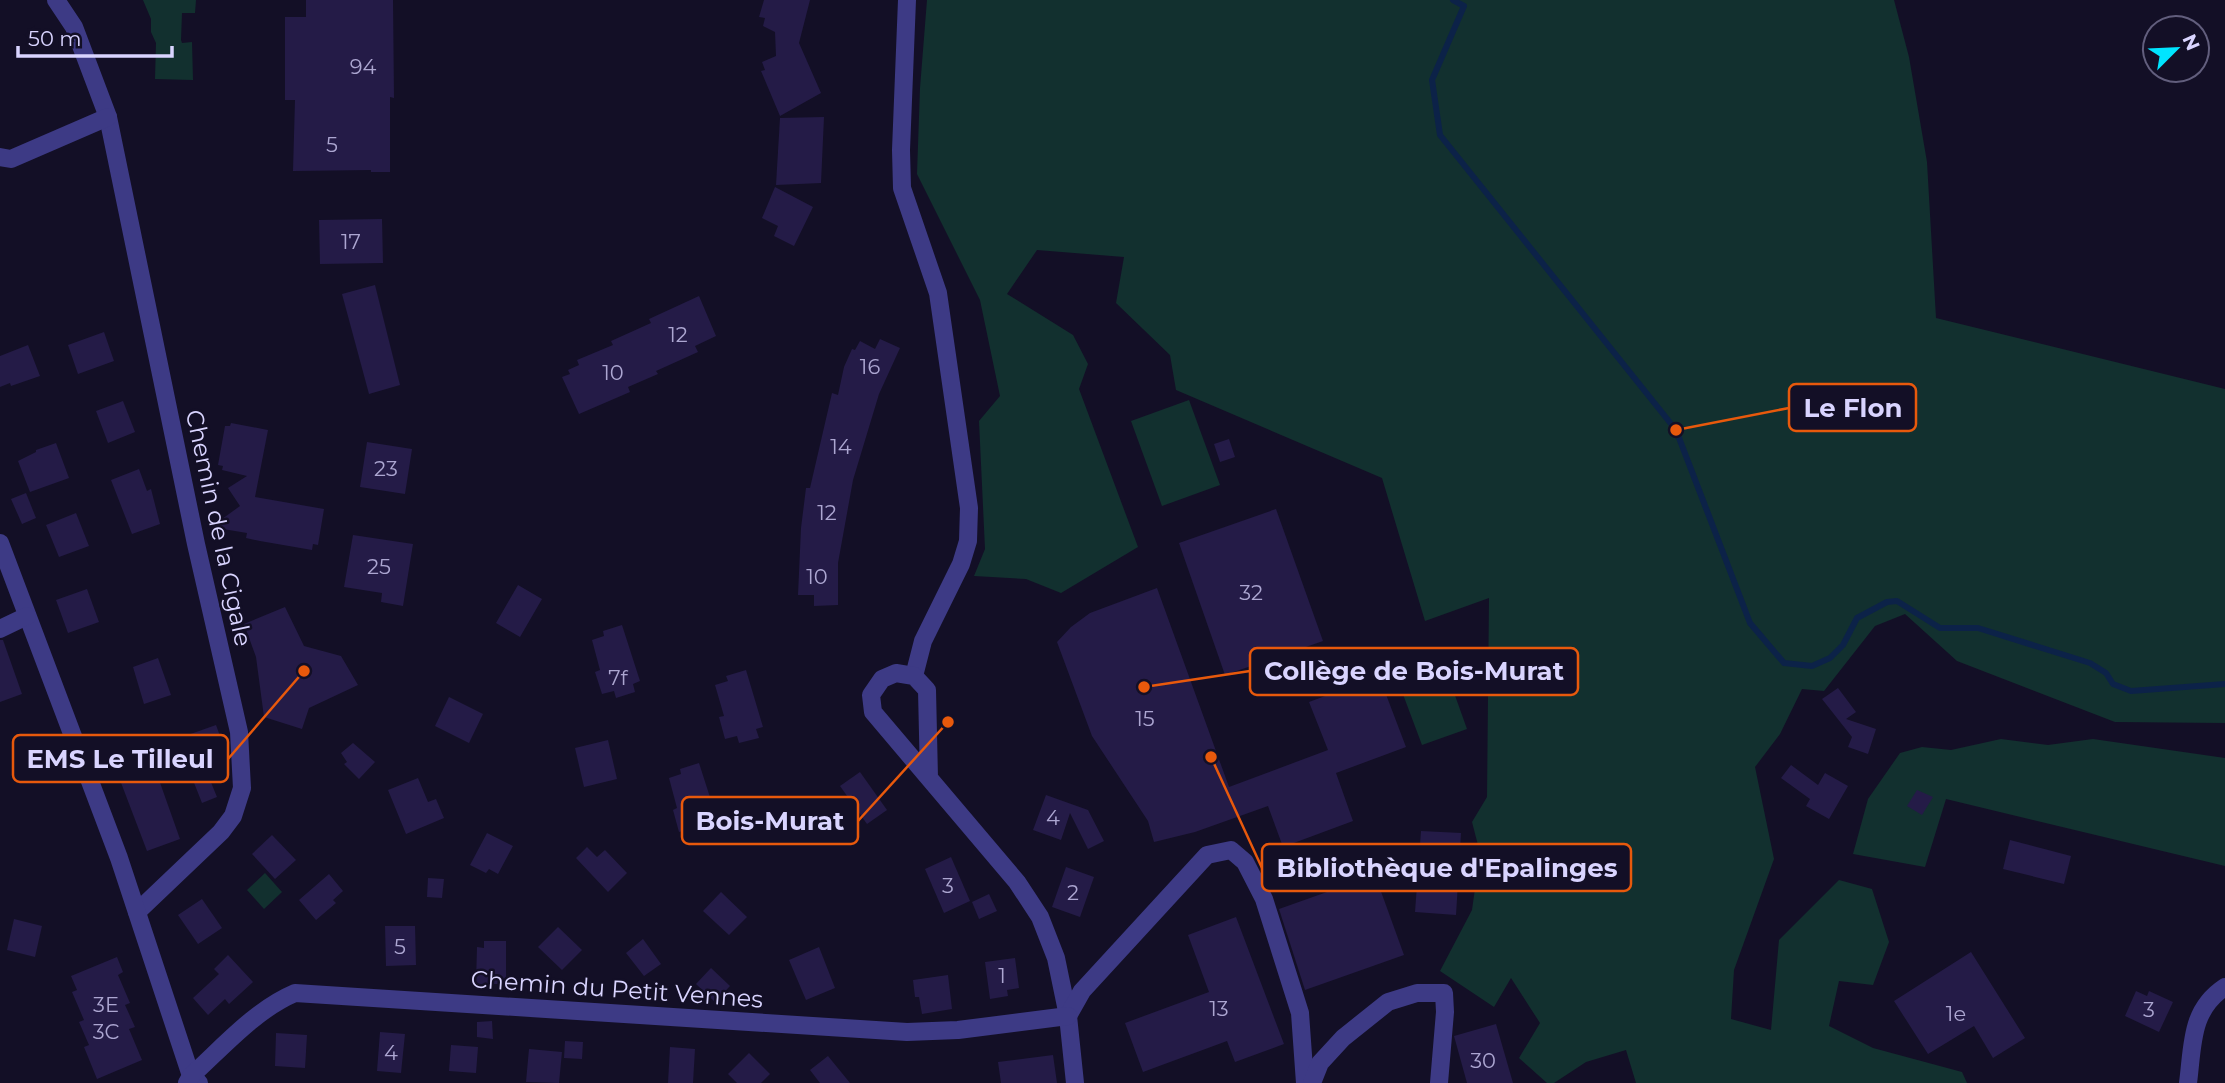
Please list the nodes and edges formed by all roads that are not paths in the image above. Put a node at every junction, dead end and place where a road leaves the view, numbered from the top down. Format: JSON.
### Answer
{"nodes":[{"id":1,"x":57,"y":0,"type":"edge"},
{"id":2,"x":907,"y":0,"type":"edge"},
{"id":3,"x":108,"y":117,"type":"junction"},
{"id":4,"x":0,"y":157,"type":"edge"},
{"id":5,"x":0,"y":542,"type":"edge"},
{"id":6,"x":27,"y":616,"type":"junction"},
{"id":7,"x":0,"y":629,"type":"edge"},
{"id":8,"x":914,"y":676,"type":"junction"},
{"id":9,"x":929,"y":778,"type":"junction"},
{"id":10,"x":137,"y":912,"type":"junction"},
{"id":11,"x":2225,"y":987,"type":"edge"},
{"id":12,"x":1068,"y":1016,"type":"junction"},
{"id":13,"x":192,"y":1081,"type":"edge"},
{"id":14,"x":1075,"y":1083,"type":"edge"},
{"id":15,"x":1305,"y":1083,"type":"edge"},
{"id":16,"x":1312,"y":1083,"type":"edge"},
{"id":17,"x":1439,"y":1083,"type":"edge"},
{"id":18,"x":2188,"y":1083,"type":"edge"}],
"edges":[{"from":1,"to":3,"type":"street","name":"Chemin de la Cigale"},
{"from":2,"to":8,"type":"street"},
{"from":3,"to":4,"type":"street"},
{"from":3,"to":10,"type":"street","name":"Chemin de la Cigale"},
{"from":5,"to":6,"type":"street"},
{"from":6,"to":7,"type":"street"},
{"from":6,"to":10,"type":"street"},
{"from":8,"to":9,"type":"street"},
{"from":8,"to":9,"type":"street"},
{"from":9,"to":12,"type":"street"},
{"from":10,"to":13,"type":"street"},
{"from":11,"to":18,"type":"street"},
{"from":12,"to":13,"type":"street","name":"Chemin du Petit Vennes"},
{"from":12,"to":14,"type":"street"},
{"from":12,"to":15,"type":"street"},
{"from":16,"to":17,"type":"street"}]}
